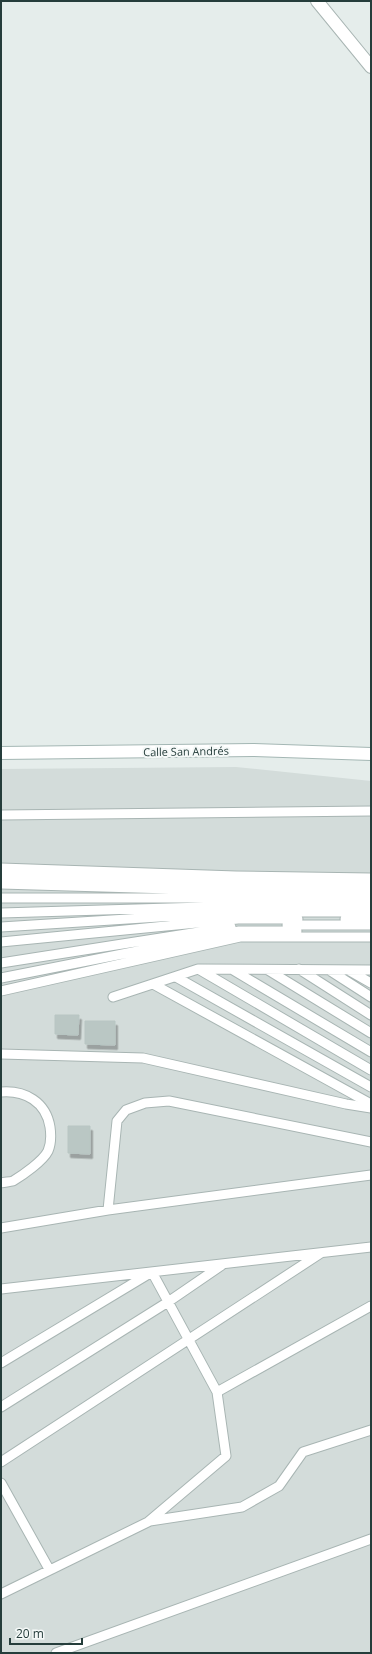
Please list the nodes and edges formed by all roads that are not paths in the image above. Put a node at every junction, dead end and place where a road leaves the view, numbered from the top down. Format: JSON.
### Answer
{"nodes":[{"id":1,"x":317,"y":1,"type":"edge"},
{"id":2,"x":371,"y":67,"type":"edge"},
{"id":3,"x":1,"y":753,"type":"edge"},
{"id":4,"x":371,"y":754,"type":"edge"},
{"id":5,"x":371,"y":811,"type":"edge"},
{"id":6,"x":1,"y":815,"type":"edge"},
{"id":7,"x":1,"y":868,"type":"edge"},
{"id":8,"x":1,"y":877,"type":"edge"},
{"id":9,"x":371,"y":878,"type":"edge"},
{"id":10,"x":1,"y":884,"type":"edge"},
{"id":11,"x":371,"y":885,"type":"edge"},
{"id":12,"x":371,"y":892,"type":"edge"},
{"id":13,"x":1,"y":898,"type":"edge"},
{"id":14,"x":371,"y":898,"type":"edge"},
{"id":15,"x":371,"y":905,"type":"edge"},
{"id":16,"x":371,"y":912,"type":"edge"},
{"id":17,"x":1,"y":913,"type":"edge"},
{"id":18,"x":371,"y":919,"type":"edge"},
{"id":19,"x":371,"y":925,"type":"edge"},
{"id":20,"x":1,"y":927,"type":"edge"},
{"id":21,"x":371,"y":931,"type":"edge"},
{"id":22,"x":371,"y":937,"type":"edge"},
{"id":23,"x":1,"y":942,"type":"edge"},
{"id":24,"x":1,"y":963,"type":"edge"},
{"id":25,"x":198,"y":969,"type":"junction"},
{"id":26,"x":232,"y":970,"type":"junction"},
{"id":27,"x":268,"y":970,"type":"junction"},
{"id":28,"x":299,"y":970,"type":"junction"},
{"id":29,"x":329,"y":970,"type":"junction"},
{"id":30,"x":349,"y":970,"type":"junction"},
{"id":31,"x":371,"y":970,"type":"edge"},
{"id":32,"x":176,"y":977,"type":"junction"},
{"id":33,"x":1,"y":978,"type":"edge"},
{"id":34,"x":371,"y":983,"type":"edge"},
{"id":35,"x":153,"y":984,"type":"junction"},
{"id":36,"x":1,"y":991,"type":"edge"},
{"id":37,"x":113,"y":996,"type":"dead end"},
{"id":38,"x":371,"y":996,"type":"edge"},
{"id":39,"x":371,"y":1015,"type":"edge"},
{"id":40,"x":371,"y":1034,"type":"edge"},
{"id":41,"x":371,"y":1052,"type":"edge"},
{"id":42,"x":1,"y":1054,"type":"edge"},
{"id":43,"x":371,"y":1070,"type":"edge"},
{"id":44,"x":371,"y":1087,"type":"edge"},
{"id":45,"x":1,"y":1092,"type":"edge"},
{"id":46,"x":371,"y":1104,"type":"edge"},
{"id":47,"x":371,"y":1108,"type":"edge"},
{"id":48,"x":371,"y":1142,"type":"edge"},
{"id":49,"x":371,"y":1174,"type":"edge"},
{"id":50,"x":1,"y":1183,"type":"edge"},
{"id":51,"x":108,"y":1210,"type":"junction"},
{"id":52,"x":1,"y":1228,"type":"edge"},
{"id":53,"x":371,"y":1247,"type":"edge"},
{"id":54,"x":321,"y":1253,"type":"junction"},
{"id":55,"x":224,"y":1264,"type":"junction"},
{"id":56,"x":152,"y":1272,"type":"junction"},
{"id":57,"x":1,"y":1289,"type":"edge"},
{"id":58,"x":168,"y":1302,"type":"junction"},
{"id":59,"x":371,"y":1306,"type":"edge"},
{"id":60,"x":188,"y":1339,"type":"junction"},
{"id":61,"x":1,"y":1363,"type":"edge"},
{"id":62,"x":217,"y":1392,"type":"junction"},
{"id":63,"x":1,"y":1407,"type":"edge"},
{"id":64,"x":371,"y":1430,"type":"edge"},
{"id":65,"x":1,"y":1462,"type":"edge"},
{"id":66,"x":1,"y":1483,"type":"edge"},
{"id":67,"x":148,"y":1522,"type":"junction"},
{"id":68,"x":371,"y":1540,"type":"edge"},
{"id":69,"x":49,"y":1569,"type":"junction"},
{"id":70,"x":1,"y":1594,"type":"edge"},
{"id":71,"x":56,"y":1653,"type":"edge"}],
"edges":[{"from":1,"to":2,"type":"street"},
{"from":3,"to":4,"type":"street","name":"Calle San Andrés"},
{"from":5,"to":6,"type":"lane"},
{"from":7,"to":9,"type":"lane"},
{"from":8,"to":11,"type":"lane"},
{"from":10,"to":12,"type":"lane"},
{"from":13,"to":14,"type":"lane"},
{"from":15,"to":17,"type":"lane"},
{"from":16,"to":20,"type":"lane"},
{"from":18,"to":23,"type":"lane"},
{"from":19,"to":24,"type":"lane"},
{"from":21,"to":33,"type":"lane"},
{"from":22,"to":36,"type":"lane"},
{"from":25,"to":26,"type":"lane"},
{"from":25,"to":32,"type":"lane"},
{"from":25,"to":43,"type":"lane"},
{"from":26,"to":27,"type":"lane"},
{"from":26,"to":41,"type":"lane"},
{"from":27,"to":28,"type":"lane"},
{"from":27,"to":40,"type":"lane"},
{"from":28,"to":29,"type":"lane"},
{"from":28,"to":39,"type":"lane"},
{"from":29,"to":30,"type":"lane"},
{"from":29,"to":38,"type":"lane"},
{"from":30,"to":31,"type":"lane"},
{"from":30,"to":34,"type":"lane"},
{"from":32,"to":35,"type":"lane"},
{"from":32,"to":44,"type":"lane"},
{"from":35,"to":37,"type":"lane"},
{"from":35,"to":46,"type":"lane"},
{"from":42,"to":47,"type":"lane"},
{"from":45,"to":50,"type":"lane"},
{"from":48,"to":51,"type":"lane"},
{"from":49,"to":51,"type":"lane"},
{"from":51,"to":52,"type":"lane"},
{"from":53,"to":54,"type":"lane"},
{"from":54,"to":55,"type":"lane"},
{"from":54,"to":60,"type":"lane"},
{"from":55,"to":56,"type":"lane"},
{"from":55,"to":58,"type":"lane"},
{"from":56,"to":57,"type":"lane"},
{"from":56,"to":58,"type":"lane"},
{"from":56,"to":61,"type":"lane"},
{"from":58,"to":60,"type":"lane"},
{"from":58,"to":63,"type":"lane"},
{"from":59,"to":62,"type":"lane"},
{"from":60,"to":62,"type":"lane"},
{"from":60,"to":65,"type":"lane"},
{"from":62,"to":67,"type":"lane"},
{"from":64,"to":67,"type":"lane"},
{"from":66,"to":69,"type":"lane"},
{"from":67,"to":69,"type":"lane"},
{"from":68,"to":71,"type":"lane"},
{"from":69,"to":70,"type":"lane"}]}
